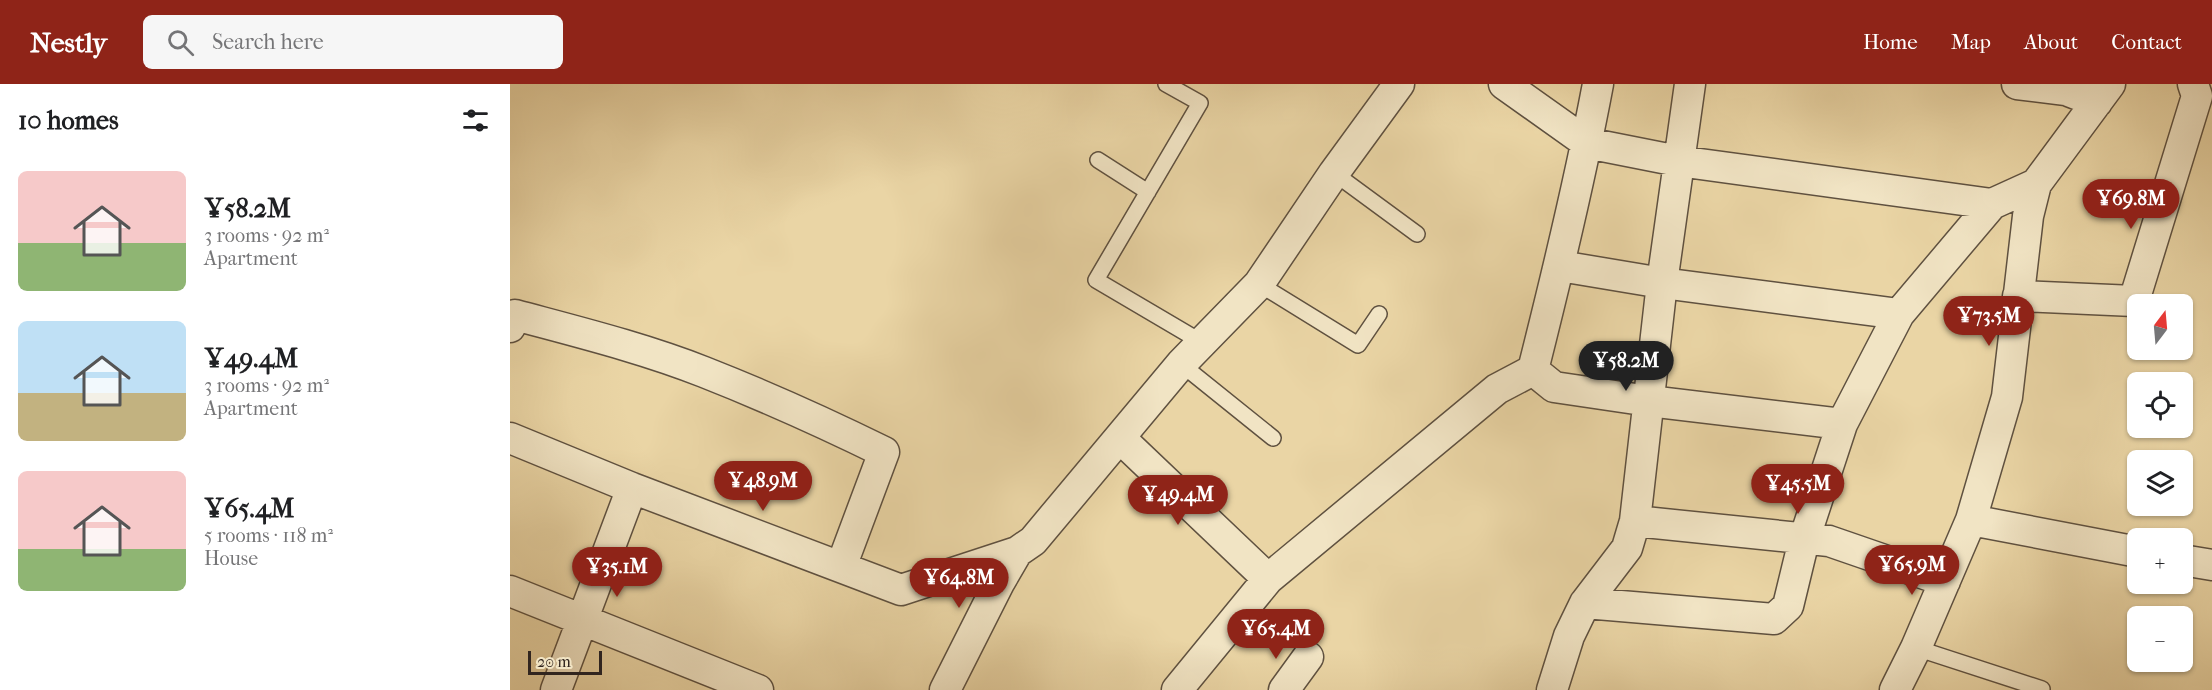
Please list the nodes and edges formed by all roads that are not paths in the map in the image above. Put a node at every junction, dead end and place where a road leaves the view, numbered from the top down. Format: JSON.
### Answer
{"nodes":[{"id":1,"x":1166,"y":84,"type":"edge"},
{"id":2,"x":1399,"y":84,"type":"edge"},
{"id":3,"x":1504,"y":84,"type":"edge"},
{"id":4,"x":1598,"y":84,"type":"edge"},
{"id":5,"x":1690,"y":84,"type":"edge"},
{"id":6,"x":2017,"y":84,"type":"edge"},
{"id":7,"x":2193,"y":84,"type":"edge"},
{"id":8,"x":2104,"y":93,"type":"edge"},
{"id":9,"x":1587,"y":143,"type":"junction"},
{"id":10,"x":1098,"y":160,"type":"dead end"},
{"id":11,"x":1678,"y":161,"type":"junction"},
{"id":12,"x":1335,"y":173,"type":"junction"},
{"id":13,"x":2036,"y":184,"type":"junction"},
{"id":14,"x":1148,"y":192,"type":"junction"},
{"id":15,"x":1992,"y":204,"type":"junction"},
{"id":16,"x":1417,"y":234,"type":"dead end"},
{"id":17,"x":1560,"y":266,"type":"junction"},
{"id":18,"x":1662,"y":283,"type":"junction"},
{"id":19,"x":1259,"y":284,"type":"junction"},
{"id":20,"x":2019,"y":296,"type":"junction"},
{"id":21,"x":1379,"y":314,"type":"dead end"},
{"id":22,"x":1899,"y":314,"type":"junction"},
{"id":23,"x":510,"y":327,"type":"edge"},
{"id":24,"x":1203,"y":343,"type":"junction"},
{"id":25,"x":1181,"y":364,"type":"junction"},
{"id":26,"x":1533,"y":370,"type":"junction"},
{"id":27,"x":1649,"y":401,"type":"junction"},
{"id":28,"x":1842,"y":424,"type":"junction"},
{"id":29,"x":510,"y":438,"type":"edge"},
{"id":30,"x":1120,"y":438,"type":"junction"},
{"id":31,"x":1273,"y":438,"type":"dead end"},
{"id":32,"x":632,"y":488,"type":"junction"},
{"id":33,"x":1971,"y":520,"type":"junction"},
{"id":34,"x":1635,"y":521,"type":"junction"},
{"id":35,"x":1804,"y":540,"type":"junction"},
{"id":36,"x":2127,"y":550,"type":"edge"},
{"id":37,"x":1017,"y":552,"type":"junction"},
{"id":38,"x":2193,"y":562,"type":"edge"},
{"id":39,"x":2212,"y":565,"type":"edge"},
{"id":40,"x":841,"y":567,"type":"junction"},
{"id":41,"x":1268,"y":579,"type":"junction"},
{"id":42,"x":1945,"y":581,"type":"junction"},
{"id":43,"x":510,"y":591,"type":"edge"},
{"id":44,"x":1586,"y":603,"type":"junction"},
{"id":45,"x":584,"y":619,"type":"junction"},
{"id":46,"x":1916,"y":648,"type":"junction"},
{"id":47,"x":1308,"y":657,"type":"dead end"},
{"id":48,"x":2042,"y":689,"type":"edge"},
{"id":49,"x":556,"y":690,"type":"edge"},
{"id":50,"x":758,"y":690,"type":"edge"},
{"id":51,"x":945,"y":690,"type":"edge"},
{"id":52,"x":1177,"y":690,"type":"edge"},
{"id":53,"x":1284,"y":690,"type":"edge"},
{"id":54,"x":1552,"y":690,"type":"edge"},
{"id":55,"x":1895,"y":690,"type":"edge"}],
"edges":[{"from":1,"to":14,"type":"lane"},
{"from":2,"to":12,"type":"street"},
{"from":3,"to":9,"type":"street"},
{"from":4,"to":9,"type":"street"},
{"from":5,"to":11,"type":"street"},
{"from":6,"to":8,"type":"street"},
{"from":7,"to":20,"type":"street"},
{"from":8,"to":13,"type":"street"},
{"from":9,"to":11,"type":"street"},
{"from":9,"to":17,"type":"street"},
{"from":10,"to":14,"type":"lane"},
{"from":11,"to":15,"type":"street"},
{"from":11,"to":18,"type":"street"},
{"from":12,"to":16,"type":"lane"},
{"from":12,"to":19,"type":"street"},
{"from":13,"to":15,"type":"street"},
{"from":13,"to":20,"type":"street"},
{"from":14,"to":24,"type":"lane"},
{"from":15,"to":22,"type":"street"},
{"from":17,"to":18,"type":"street"},
{"from":17,"to":26,"type":"street"},
{"from":18,"to":22,"type":"street"},
{"from":18,"to":27,"type":"street"},
{"from":19,"to":21,"type":"lane"},
{"from":19,"to":24,"type":"street"},
{"from":20,"to":33,"type":"street"},
{"from":22,"to":28,"type":"street"},
{"from":23,"to":40,"type":"street"},
{"from":24,"to":25,"type":"street"},
{"from":25,"to":30,"type":"street"},
{"from":25,"to":31,"type":"lane"},
{"from":26,"to":27,"type":"street"},
{"from":26,"to":41,"type":"street"},
{"from":27,"to":28,"type":"street"},
{"from":27,"to":34,"type":"street"},
{"from":28,"to":35,"type":"street"},
{"from":29,"to":32,"type":"street"},
{"from":30,"to":37,"type":"street"},
{"from":30,"to":41,"type":"street"},
{"from":32,"to":40,"type":"street"},
{"from":32,"to":45,"type":"street"},
{"from":33,"to":36,"type":"street"},
{"from":33,"to":42,"type":"street"},
{"from":34,"to":35,"type":"street"},
{"from":34,"to":44,"type":"street"},
{"from":35,"to":42,"type":"street"},
{"from":35,"to":44,"type":"street"},
{"from":37,"to":40,"type":"street"},
{"from":37,"to":51,"type":"street"},
{"from":38,"to":39,"type":"street"},
{"from":41,"to":52,"type":"street"},
{"from":42,"to":46,"type":"street"},
{"from":43,"to":45,"type":"street"},
{"from":44,"to":54,"type":"street"},
{"from":45,"to":49,"type":"street"},
{"from":45,"to":50,"type":"street"},
{"from":46,"to":48,"type":"lane"},
{"from":46,"to":55,"type":"street"},
{"from":47,"to":53,"type":"street"}]}
